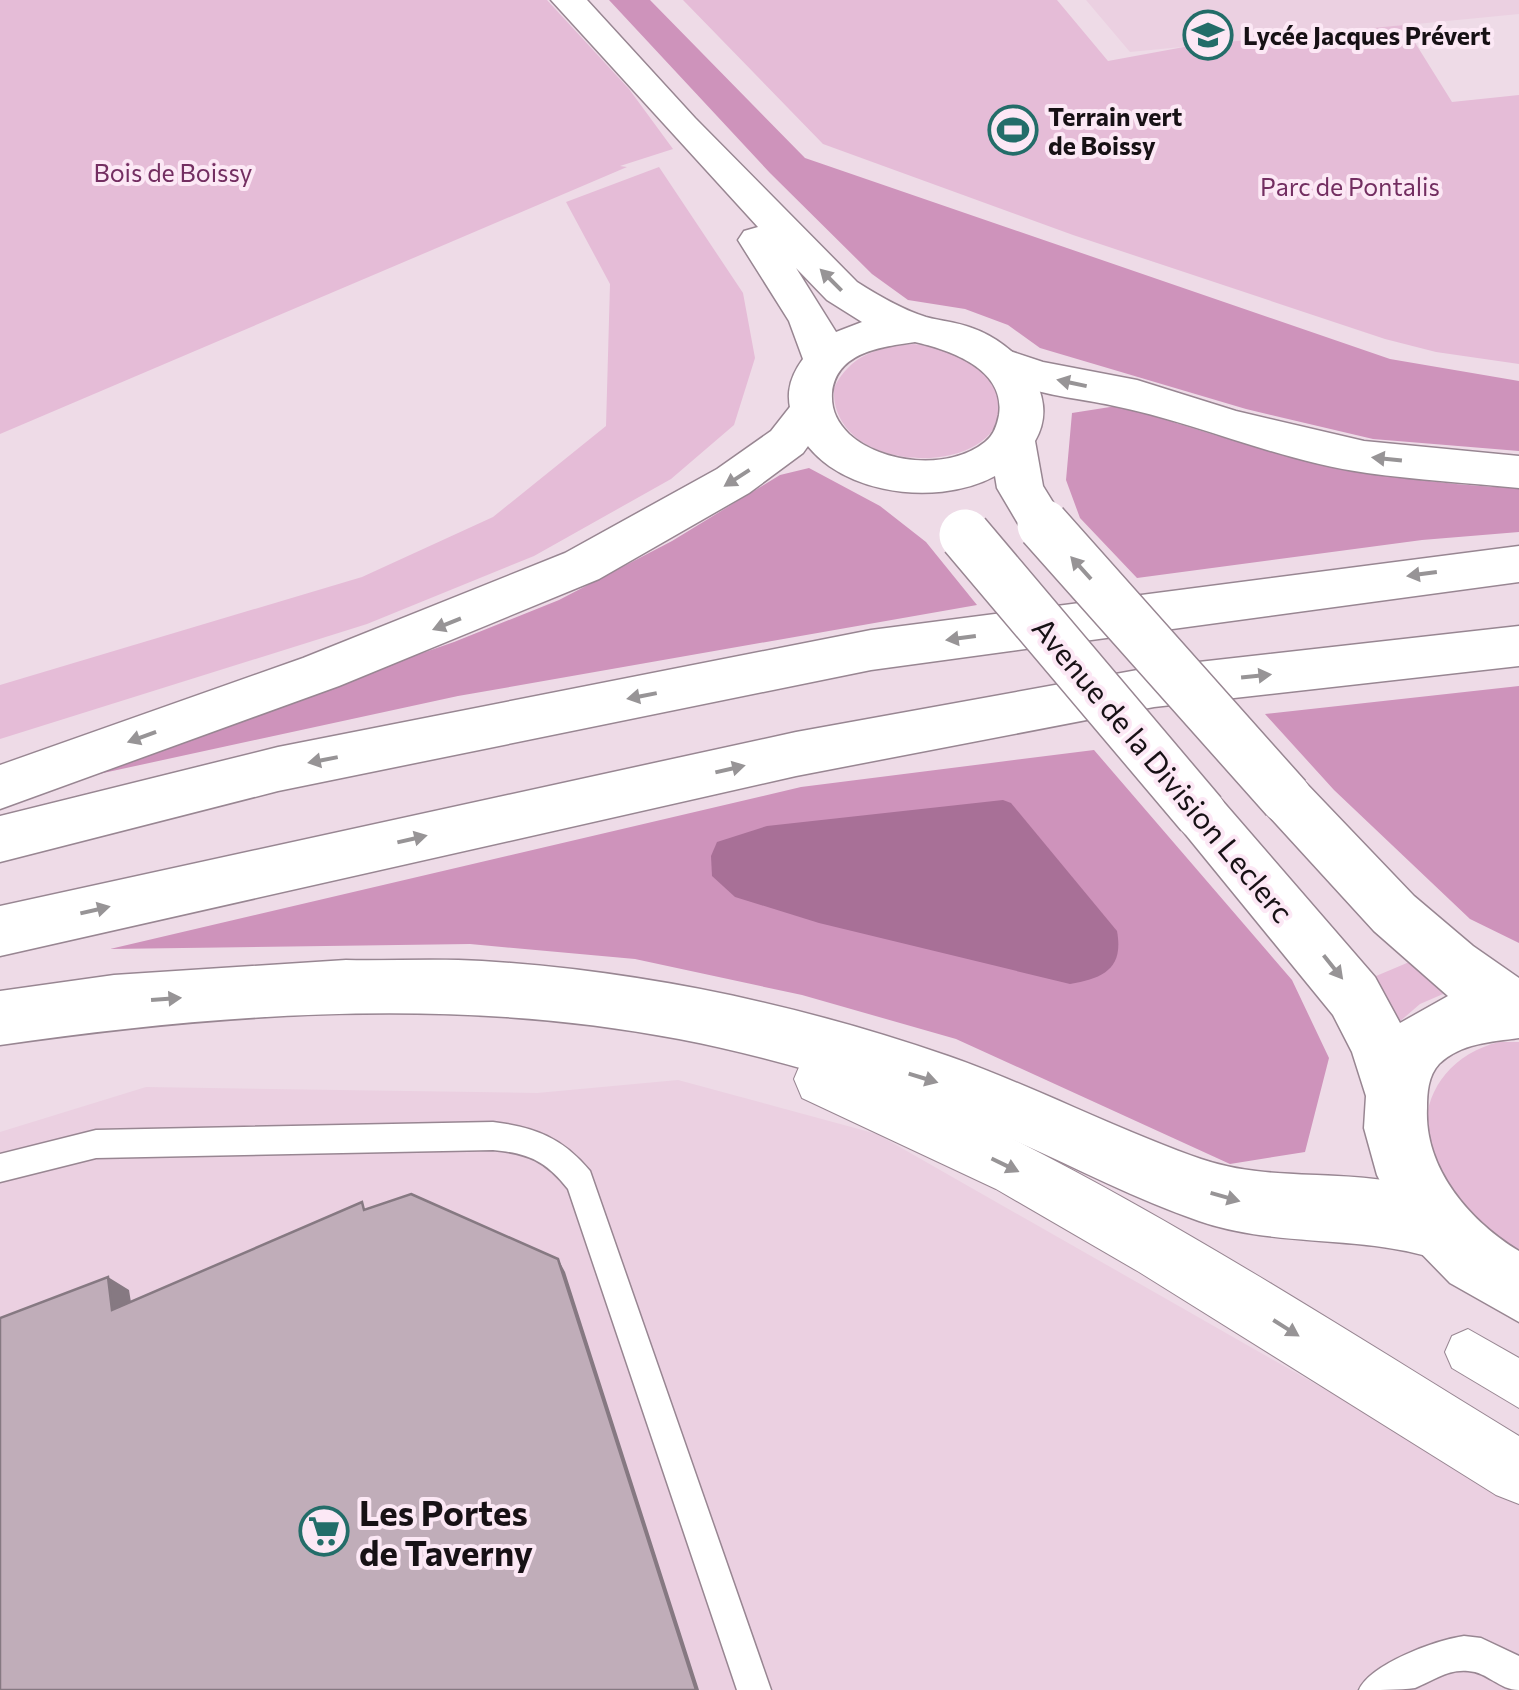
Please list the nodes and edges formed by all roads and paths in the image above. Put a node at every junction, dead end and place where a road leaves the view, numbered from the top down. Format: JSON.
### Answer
{"nodes":[{"id":1,"x":568,"y":0,"type":"edge"},
{"id":2,"x":682,"y":126,"type":"junction"},
{"id":3,"x":915,"y":328,"type":"junction"},
{"id":4,"x":824,"y":358,"type":"junction"},
{"id":5,"x":1004,"y":364,"type":"junction"},
{"id":6,"x":809,"y":414,"type":"junction"},
{"id":7,"x":1012,"y":439,"type":"junction"},
{"id":8,"x":1519,"y":472,"type":"edge"},
{"id":9,"x":892,"y":474,"type":"junction"},
{"id":10,"x":1519,"y":564,"type":"edge"},
{"id":11,"x":1519,"y":646,"type":"edge"},
{"id":12,"x":0,"y":787,"type":"edge"},
{"id":13,"x":0,"y":839,"type":"edge"},
{"id":14,"x":0,"y":931,"type":"edge"},
{"id":15,"x":346,"y":987,"type":"junction"},
{"id":16,"x":1519,"y":1010,"type":"edge"},
{"id":17,"x":0,"y":1018,"type":"edge"},
{"id":18,"x":822,"y":1079,"type":"joint"},
{"id":19,"x":1395,"y":1094,"type":"junction"},
{"id":20,"x":0,"y":1168,"type":"edge"},
{"id":21,"x":1437,"y":1227,"type":"junction"},
{"id":22,"x":1519,"y":1290,"type":"edge"},
{"id":23,"x":1468,"y":1352,"type":"dead end"},
{"id":24,"x":1519,"y":1384,"type":"edge"},
{"id":25,"x":1519,"y":1472,"type":"edge"},
{"id":26,"x":1519,"y":1677,"type":"edge"},
{"id":27,"x":754,"y":1690,"type":"edge"},
{"id":28,"x":1376,"y":1690,"type":"edge"}],
"edges":[{"from":1,"to":2,"type":"main road"},
{"from":3,"to":2,"type":"main road","one_way":true},
{"from":2,"to":4,"type":"main road"},
{"from":3,"to":4,"type":"main road"},
{"from":3,"to":5,"type":"main road"},
{"from":4,"to":6,"type":"main road"},
{"from":5,"to":7,"type":"main road"},
{"from":8,"to":5,"type":"main road","one_way":true},
{"from":6,"to":9,"type":"main road"},
{"from":6,"to":12,"type":"main road","one_way":true},
{"from":7,"to":9,"type":"main road"},
{"from":16,"to":7,"type":"main road","one_way":true,"bridge":true},
{"from":9,"to":19,"type":"main road","name":"Avenue de la Division Leclerc","one_way":true,"bridge":true},
{"from":10,"to":13,"type":"main road","one_way":true},
{"from":14,"to":11,"type":"main road","one_way":true},
{"from":17,"to":15,"type":"main road","one_way":true},
{"from":15,"to":18,"type":"main road"},
{"from":15,"to":21,"type":"main road","one_way":true},
{"from":16,"to":19,"type":"main road"},
{"from":18,"to":25,"type":"street","one_way":true},
{"from":19,"to":21,"type":"main road","name":"Avenue de la Division Leclerc"},
{"from":20,"to":27,"type":"lane"},
{"from":21,"to":22,"type":"main road"},
{"from":23,"to":24,"type":"street"},
{"from":26,"to":28,"type":"lane"}]}
